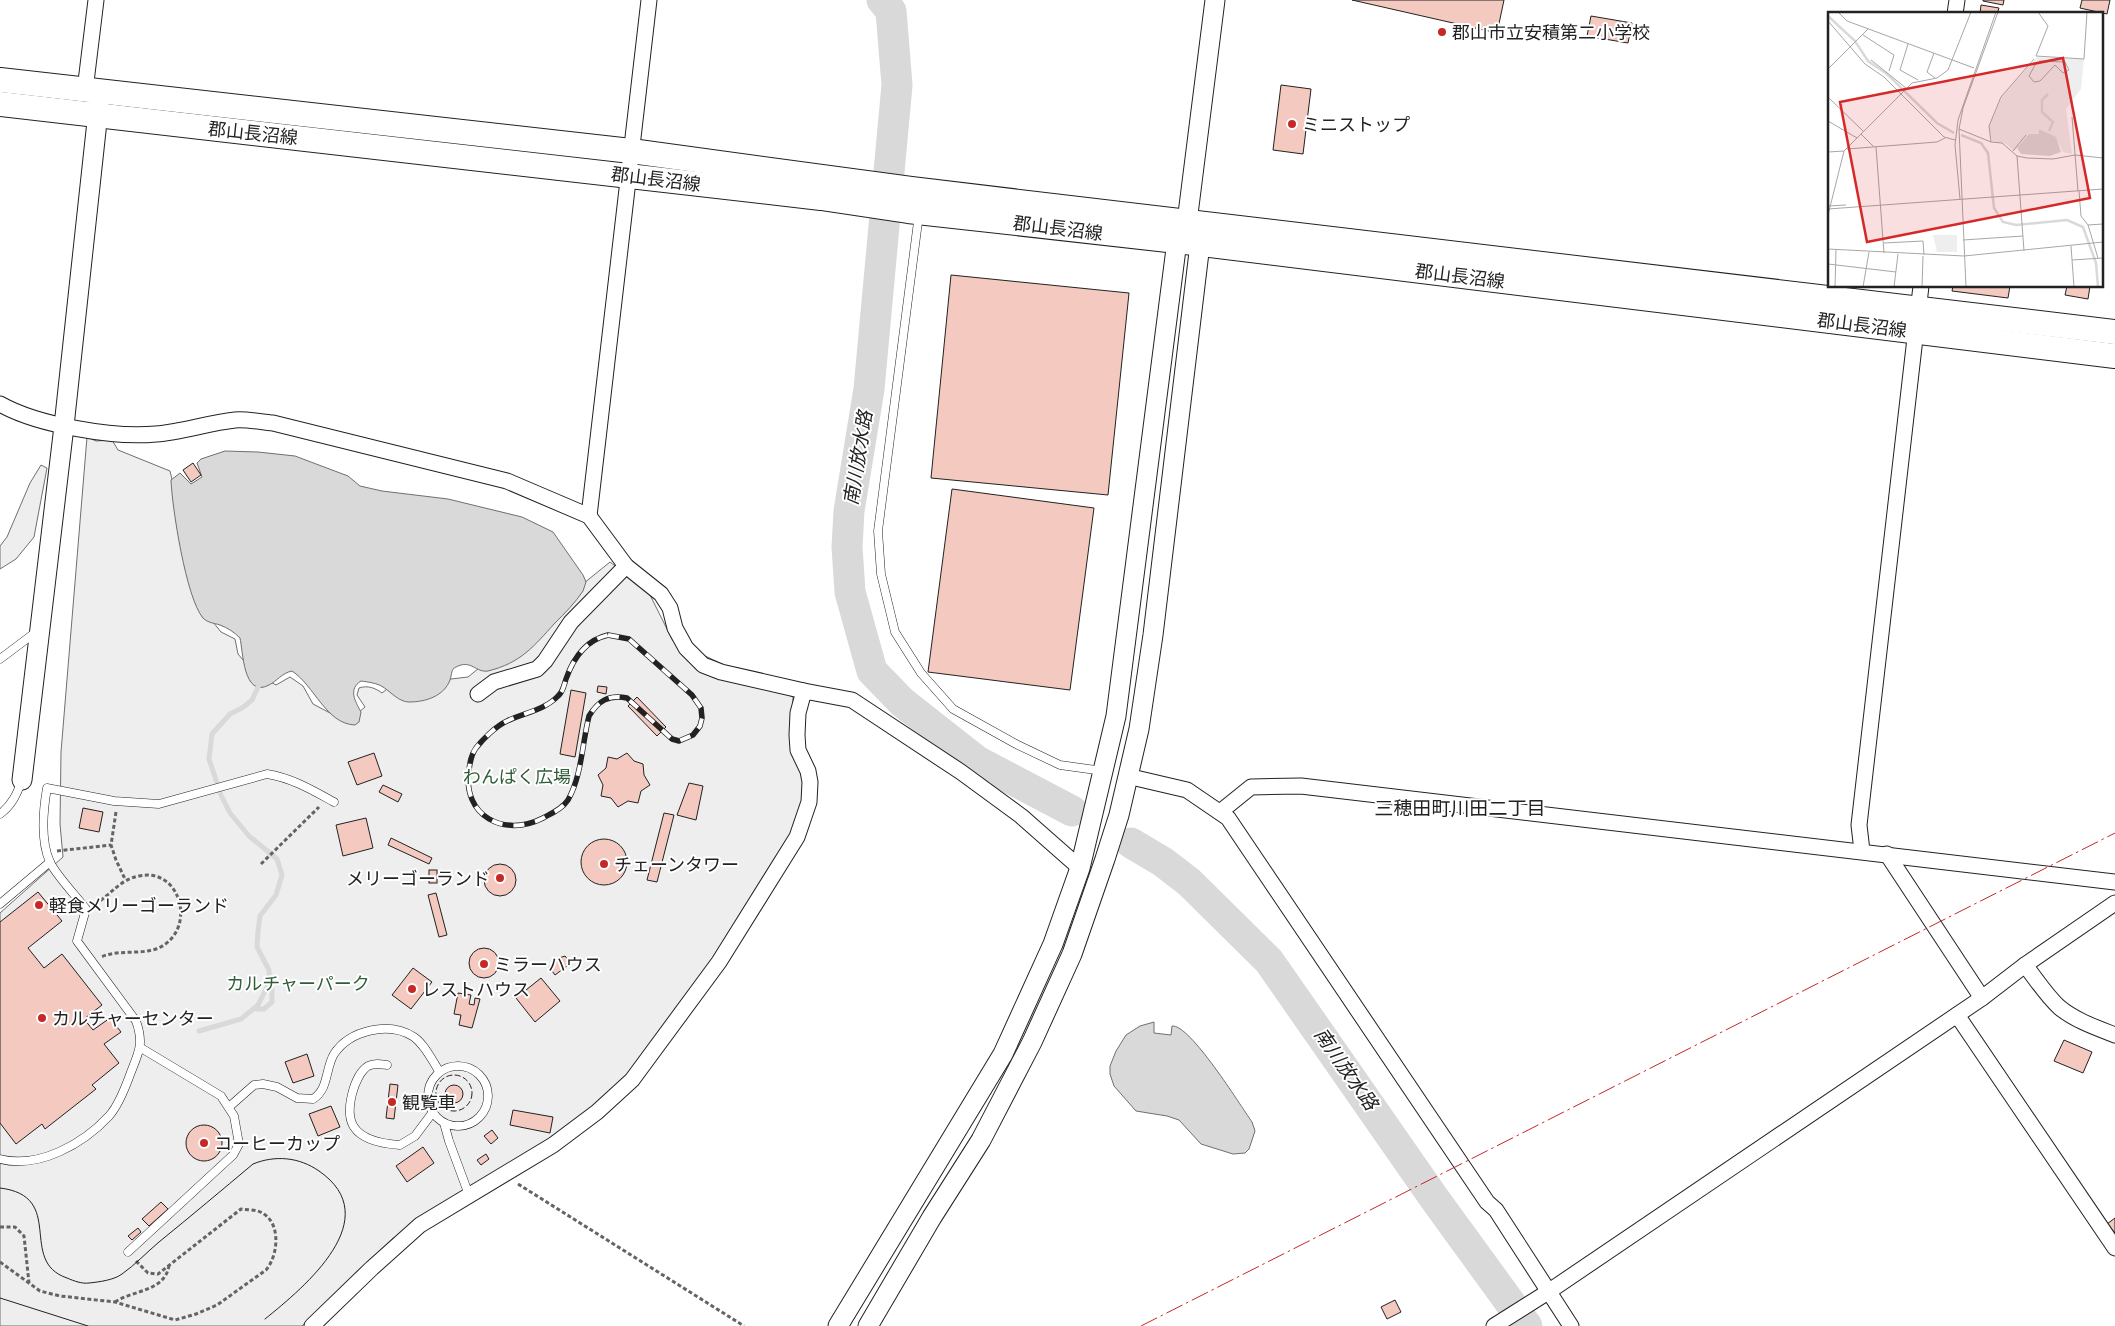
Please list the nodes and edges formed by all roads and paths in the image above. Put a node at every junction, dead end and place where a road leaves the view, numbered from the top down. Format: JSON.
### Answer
{"nodes":[{"id":1,"x":96,"y":0,"type":"edge"},
{"id":2,"x":649,"y":0,"type":"edge"},
{"id":3,"x":1215,"y":0,"type":"edge"},
{"id":4,"x":0,"y":80,"type":"edge"},
{"id":5,"x":93,"y":91,"type":"junction"},
{"id":6,"x":0,"y":104,"type":"edge"},
{"id":7,"x":97,"y":115,"type":"junction"},
{"id":8,"x":631,"y":151,"type":"junction"},
{"id":9,"x":629,"y":176,"type":"junction"},
{"id":10,"x":862,"y":193,"type":"junction"},
{"id":11,"x":913,"y":204,"type":"junction"},
{"id":12,"x":1188,"y":236,"type":"junction"},
{"id":13,"x":1918,"y":309,"type":"edge"},
{"id":14,"x":2115,"y":332,"type":"edge"},
{"id":15,"x":2115,"y":356,"type":"edge"},
{"id":16,"x":0,"y":404,"type":"edge"},
{"id":17,"x":64,"y":426,"type":"junction"},
{"id":18,"x":589,"y":516,"type":"junction"},
{"id":19,"x":626,"y":566,"type":"junction"},
{"id":20,"x":40,"y":629,"type":"junction"},
{"id":21,"x":0,"y":659,"type":"edge"},
{"id":22,"x":804,"y":692,"type":"junction"},
{"id":23,"x":478,"y":694,"type":"dead end"},
{"id":24,"x":1104,"y":771,"type":"junction"},
{"id":25,"x":1127,"y":776,"type":"junction"},
{"id":26,"x":22,"y":780,"type":"joint"},
{"id":27,"x":330,"y":800,"type":"joint"},
{"id":28,"x":118,"y":802,"type":"junction"},
{"id":29,"x":1220,"y":812,"type":"junction"},
{"id":30,"x":0,"y":814,"type":"edge"},
{"id":31,"x":111,"y":845,"type":"junction"},
{"id":32,"x":1862,"y":851,"type":"junction"},
{"id":33,"x":48,"y":852,"type":"junction"},
{"id":34,"x":1887,"y":854,"type":"junction"},
{"id":35,"x":50,"y":862,"type":"junction"},
{"id":36,"x":261,"y":864,"type":"dead end"},
{"id":37,"x":1080,"y":868,"type":"junction"},
{"id":38,"x":125,"y":879,"type":"junction"},
{"id":39,"x":2115,"y":882,"type":"edge"},
{"id":40,"x":2115,"y":903,"type":"edge"},
{"id":41,"x":0,"y":904,"type":"edge"},
{"id":42,"x":86,"y":909,"type":"junction"},
{"id":43,"x":92,"y":962,"type":"junction"},
{"id":44,"x":2025,"y":965,"type":"junction"},
{"id":45,"x":1982,"y":998,"type":"junction"},
{"id":46,"x":1957,"y":1015,"type":"junction"},
{"id":47,"x":2115,"y":1035,"type":"edge"},
{"id":48,"x":141,"y":1048,"type":"junction"},
{"id":49,"x":387,"y":1065,"type":"dead end"},
{"id":50,"x":439,"y":1072,"type":"junction"},
{"id":51,"x":229,"y":1107,"type":"junction"},
{"id":52,"x":433,"y":1112,"type":"junction"},
{"id":53,"x":444,"y":1123,"type":"junction"},
{"id":54,"x":0,"y":1159,"type":"edge"},
{"id":55,"x":502,"y":1174,"type":"junction"},
{"id":56,"x":469,"y":1195,"type":"junction"},
{"id":57,"x":0,"y":1227,"type":"edge"},
{"id":58,"x":2115,"y":1248,"type":"edge"},
{"id":59,"x":128,"y":1252,"type":"joint"},
{"id":60,"x":0,"y":1262,"type":"edge"},
{"id":61,"x":170,"y":1265,"type":"junction"},
{"id":62,"x":29,"y":1284,"type":"junction"},
{"id":63,"x":1544,"y":1294,"type":"junction"},
{"id":64,"x":114,"y":1302,"type":"junction"},
{"id":65,"x":312,"y":1326,"type":"edge"},
{"id":66,"x":744,"y":1326,"type":"edge"},
{"id":67,"x":838,"y":1326,"type":"edge"},
{"id":68,"x":868,"y":1326,"type":"edge"},
{"id":69,"x":1494,"y":1326,"type":"edge"},
{"id":70,"x":1572,"y":1326,"type":"edge"}],
"edges":[{"from":1,"to":5,"type":"street"},
{"from":2,"to":8,"type":"street"},
{"from":3,"to":12,"type":"street"},
{"from":4,"to":5,"type":"main road","name":"郡山長沼線"},
{"from":5,"to":7,"type":"street"},
{"from":5,"to":8,"type":"main road","name":"郡山長沼線"},
{"from":6,"to":7,"type":"main road","name":"郡山長沼線"},
{"from":7,"to":9,"type":"main road","name":"郡山長沼線"},
{"from":7,"to":17,"type":"street"},
{"from":8,"to":9,"type":"street"},
{"from":8,"to":10,"type":"main road","name":"郡山長沼線"},
{"from":9,"to":10,"type":"main road","name":"郡山長沼線"},
{"from":9,"to":18,"type":"street"},
{"from":10,"to":11,"type":"main road","name":"郡山長沼線"},
{"from":11,"to":12,"type":"main road","name":"郡山長沼線"},
{"from":11,"to":24,"type":"lane"},
{"from":12,"to":13,"type":"main road","name":"郡山長沼線"},
{"from":12,"to":24,"type":"street"},
{"from":12,"to":25,"type":"street"},
{"from":13,"to":14,"type":"main road","name":"郡山長沼線"},
{"from":13,"to":15,"type":"main road","name":"郡山長沼線"},
{"from":13,"to":32,"type":"street"},
{"from":16,"to":17,"type":"street"},
{"from":17,"to":18,"type":"street"},
{"from":17,"to":20,"type":"street"},
{"from":18,"to":19,"type":"street"},
{"from":19,"to":22,"type":"street"},
{"from":19,"to":23,"type":"street"},
{"from":20,"to":21,"type":"lane"},
{"from":20,"to":26,"type":"street"},
{"from":22,"to":37,"type":"street"},
{"from":22,"to":55,"type":"street"},
{"from":24,"to":37,"type":"street"},
{"from":25,"to":29,"type":"street"},
{"from":25,"to":68,"type":"street"},
{"from":26,"to":30,"type":"lane"},
{"from":27,"to":28,"type":"lane"},
{"from":27,"to":36,"type":"path"},
{"from":28,"to":31,"type":"path"},
{"from":28,"to":33,"type":"lane"},
{"from":29,"to":32,"type":"street"},
{"from":29,"to":63,"type":"street"},
{"from":31,"to":33,"type":"path"},
{"from":31,"to":38,"type":"path"},
{"from":32,"to":34,"type":"street"},
{"from":33,"to":35,"type":"lane"},
{"from":34,"to":39,"type":"street"},
{"from":34,"to":45,"type":"street"},
{"from":35,"to":41,"type":"lane"},
{"from":35,"to":42,"type":"lane"},
{"from":37,"to":67,"type":"street"},
{"from":38,"to":42,"type":"path"},
{"from":38,"to":43,"type":"path"},
{"from":40,"to":44,"type":"street"},
{"from":42,"to":43,"type":"lane"},
{"from":43,"to":48,"type":"lane"},
{"from":44,"to":45,"type":"street"},
{"from":44,"to":47,"type":"street"},
{"from":45,"to":46,"type":"street"},
{"from":46,"to":58,"type":"street"},
{"from":46,"to":63,"type":"street"},
{"from":48,"to":51,"type":"lane"},
{"from":48,"to":54,"type":"lane"},
{"from":49,"to":52,"type":"lane"},
{"from":50,"to":51,"type":"lane"},
{"from":50,"to":52,"type":"lane"},
{"from":50,"to":53,"type":"lane"},
{"from":51,"to":59,"type":"lane"},
{"from":52,"to":53,"type":"lane"},
{"from":53,"to":56,"type":"lane"},
{"from":55,"to":56,"type":"street"},
{"from":55,"to":66,"type":"path"},
{"from":56,"to":65,"type":"street"},
{"from":57,"to":62,"type":"path"},
{"from":59,"to":61,"type":"path"},
{"from":60,"to":62,"type":"path"},
{"from":61,"to":64,"type":"path"},
{"from":61,"to":64,"type":"path"},
{"from":62,"to":64,"type":"path"},
{"from":63,"to":69,"type":"street"},
{"from":63,"to":70,"type":"street"}]}
